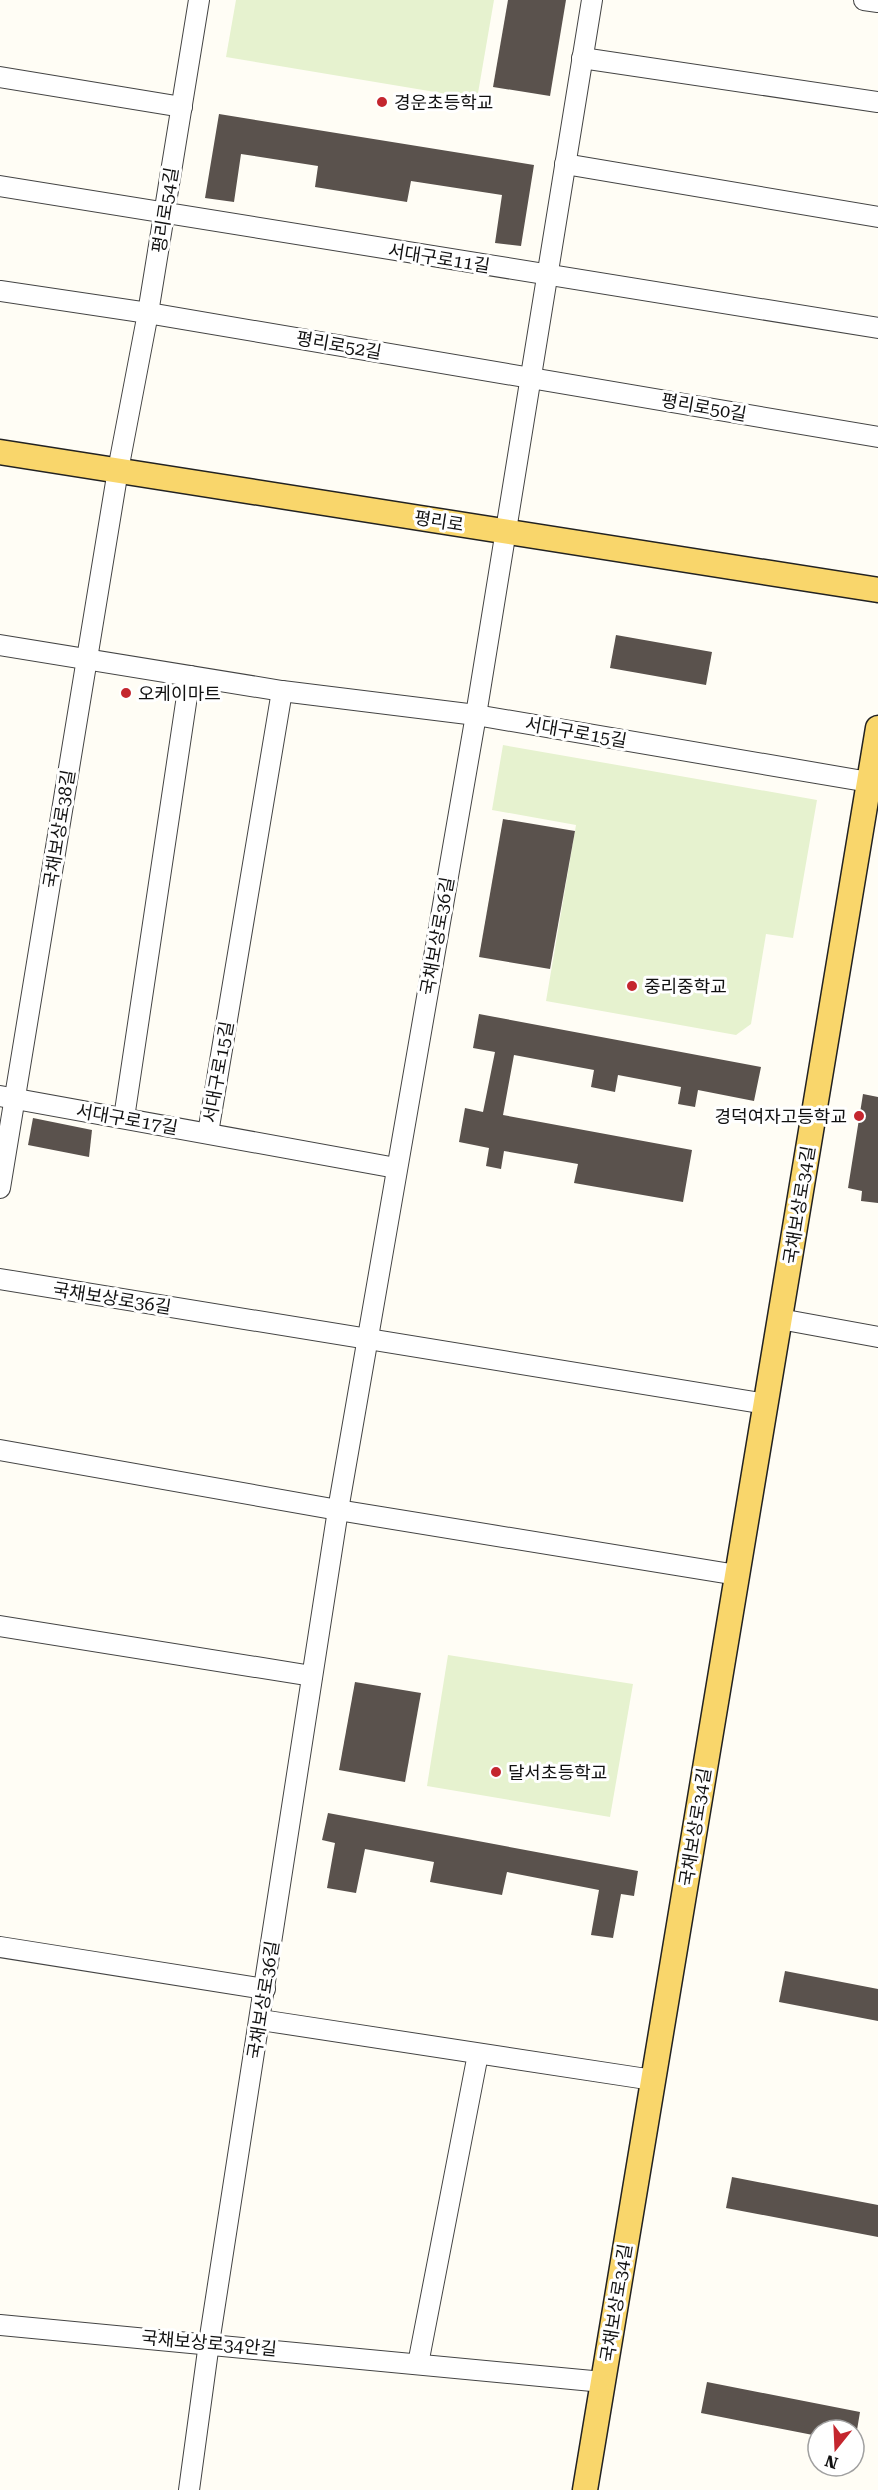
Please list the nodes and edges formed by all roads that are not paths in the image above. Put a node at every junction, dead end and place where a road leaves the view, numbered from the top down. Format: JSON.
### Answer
{"nodes":[{"id":1,"x":199,"y":0,"type":"edge"},
{"id":2,"x":592,"y":0,"type":"edge"},
{"id":3,"x":864,"y":0,"type":"edge"},
{"id":4,"x":878,"y":2,"type":"edge"},
{"id":5,"x":582,"y":58,"type":"junction"},
{"id":6,"x":0,"y":77,"type":"edge"},
{"id":7,"x":878,"y":102,"type":"edge"},
{"id":8,"x":182,"y":107,"type":"junction"},
{"id":9,"x":565,"y":164,"type":"junction"},
{"id":10,"x":0,"y":186,"type":"edge"},
{"id":11,"x":165,"y":213,"type":"junction"},
{"id":12,"x":878,"y":217,"type":"edge"},
{"id":13,"x":547,"y":276,"type":"junction"},
{"id":14,"x":0,"y":291,"type":"edge"},
{"id":15,"x":148,"y":313,"type":"junction"},
{"id":16,"x":878,"y":328,"type":"edge"},
{"id":17,"x":530,"y":378,"type":"junction"},
{"id":18,"x":878,"y":437,"type":"edge"},
{"id":19,"x":0,"y":452,"type":"edge"},
{"id":20,"x":118,"y":470,"type":"junction"},
{"id":21,"x":505,"y":532,"type":"junction"},
{"id":22,"x":878,"y":590,"type":"edge"},
{"id":23,"x":0,"y":645,"type":"edge"},
{"id":24,"x":87,"y":657,"type":"junction"},
{"id":25,"x":190,"y":676,"type":"junction"},
{"id":26,"x":282,"y":691,"type":"junction"},
{"id":27,"x":476,"y":715,"type":"junction"},
{"id":28,"x":878,"y":728,"type":"edge"},
{"id":29,"x":869,"y":782,"type":"junction"},
{"id":30,"x":8,"y":1097,"type":"edge"},
{"id":31,"x":124,"y":1118,"type":"junction"},
{"id":32,"x":208,"y":1133,"type":"junction"},
{"id":33,"x":396,"y":1168,"type":"junction"},
{"id":34,"x":0,"y":1188,"type":"edge"},
{"id":35,"x":0,"y":1279,"type":"edge"},
{"id":36,"x":780,"y":1319,"type":"junction"},
{"id":37,"x":878,"y":1336,"type":"edge"},
{"id":38,"x":366,"y":1339,"type":"junction"},
{"id":39,"x":766,"y":1404,"type":"junction"},
{"id":40,"x":0,"y":1450,"type":"edge"},
{"id":41,"x":338,"y":1510,"type":"junction"},
{"id":42,"x":737,"y":1575,"type":"junction"},
{"id":43,"x":0,"y":1626,"type":"edge"},
{"id":44,"x":312,"y":1676,"type":"junction"},
{"id":45,"x":0,"y":1947,"type":"edge"},
{"id":46,"x":265,"y":1989,"type":"junction"},
{"id":47,"x":261,"y":2020,"type":"junction"},
{"id":48,"x":478,"y":2054,"type":"junction"},
{"id":49,"x":653,"y":2080,"type":"junction"},
{"id":50,"x":0,"y":2325,"type":"edge"},
{"id":51,"x":208,"y":2343,"type":"junction"},
{"id":52,"x":418,"y":2364,"type":"junction"},
{"id":53,"x":603,"y":2382,"type":"junction"},
{"id":54,"x":189,"y":2490,"type":"edge"},
{"id":55,"x":585,"y":2490,"type":"edge"}],
"edges":[{"from":1,"to":8,"type":"street","name":"평리로54길"},
{"from":2,"to":5,"type":"street"},
{"from":3,"to":4,"type":"street"},
{"from":5,"to":7,"type":"street"},
{"from":5,"to":9,"type":"street"},
{"from":6,"to":8,"type":"street"},
{"from":8,"to":11,"type":"street","name":"평리로54길"},
{"from":9,"to":12,"type":"street"},
{"from":9,"to":13,"type":"street"},
{"from":10,"to":11,"type":"street","name":"서대구로11길"},
{"from":11,"to":13,"type":"street","name":"서대구로11길"},
{"from":11,"to":15,"type":"street","name":"평리로54길"},
{"from":13,"to":16,"type":"street","name":"서대구로11길"},
{"from":13,"to":17,"type":"street"},
{"from":14,"to":15,"type":"street"},
{"from":15,"to":17,"type":"street","name":"평리로52길"},
{"from":15,"to":20,"type":"street","name":"평리로54길"},
{"from":17,"to":18,"type":"street","name":"평리로50길"},
{"from":17,"to":21,"type":"street"},
{"from":19,"to":20,"type":"main road","name":"평리로"},
{"from":20,"to":21,"type":"main road","name":"평리로"},
{"from":20,"to":24,"type":"street","name":"국채보상로38길"},
{"from":21,"to":22,"type":"main road","name":"평리로"},
{"from":21,"to":27,"type":"street","name":"국채보상로36길"},
{"from":23,"to":24,"type":"street","name":"서대구로15길"},
{"from":24,"to":25,"type":"street","name":"서대구로15길"},
{"from":24,"to":30,"type":"street","name":"국채보상로38길"},
{"from":25,"to":26,"type":"street","name":"서대구로15길"},
{"from":25,"to":31,"type":"street"},
{"from":26,"to":27,"type":"street","name":"서대구로15길"},
{"from":26,"to":32,"type":"street","name":"서대구로15길"},
{"from":27,"to":29,"type":"street","name":"서대구로15길"},
{"from":27,"to":33,"type":"street","name":"국채보상로36길"},
{"from":28,"to":29,"type":"main road","name":"국채보상로34길"},
{"from":29,"to":36,"type":"main road","name":"국채보상로34길"},
{"from":30,"to":31,"type":"street","name":"서대구로17길"},
{"from":30,"to":34,"type":"street","name":"국채보상로38길"},
{"from":31,"to":32,"type":"street","name":"서대구로17길"},
{"from":32,"to":33,"type":"street","name":"서대구로17길"},
{"from":33,"to":38,"type":"street","name":"국채보상로36길"},
{"from":35,"to":38,"type":"street","name":"국채보상로36길"},
{"from":36,"to":37,"type":"street"},
{"from":36,"to":39,"type":"main road","name":"국채보상로34길"},
{"from":38,"to":39,"type":"street"},
{"from":38,"to":41,"type":"street","name":"국채보상로36길"},
{"from":39,"to":42,"type":"main road","name":"국채보상로34길"},
{"from":40,"to":41,"type":"street"},
{"from":41,"to":42,"type":"street"},
{"from":41,"to":44,"type":"street","name":"국채보상로36길"},
{"from":42,"to":49,"type":"main road","name":"국채보상로34길"},
{"from":43,"to":44,"type":"street"},
{"from":44,"to":46,"type":"street","name":"국채보상로36길"},
{"from":45,"to":46,"type":"street"},
{"from":46,"to":47,"type":"street","name":"국채보상로36길"},
{"from":47,"to":48,"type":"street"},
{"from":47,"to":51,"type":"street","name":"국채보상로36길"},
{"from":48,"to":49,"type":"street"},
{"from":48,"to":52,"type":"street"},
{"from":49,"to":53,"type":"main road","name":"국채보상로34길"},
{"from":50,"to":51,"type":"street","name":"국채보상로34안길"},
{"from":51,"to":52,"type":"street","name":"국채보상로34안길"},
{"from":51,"to":54,"type":"street","name":"국채보상로36길"},
{"from":52,"to":53,"type":"street","name":"국채보상로34안길"},
{"from":53,"to":55,"type":"main road","name":"국채보상로34길"}]}
